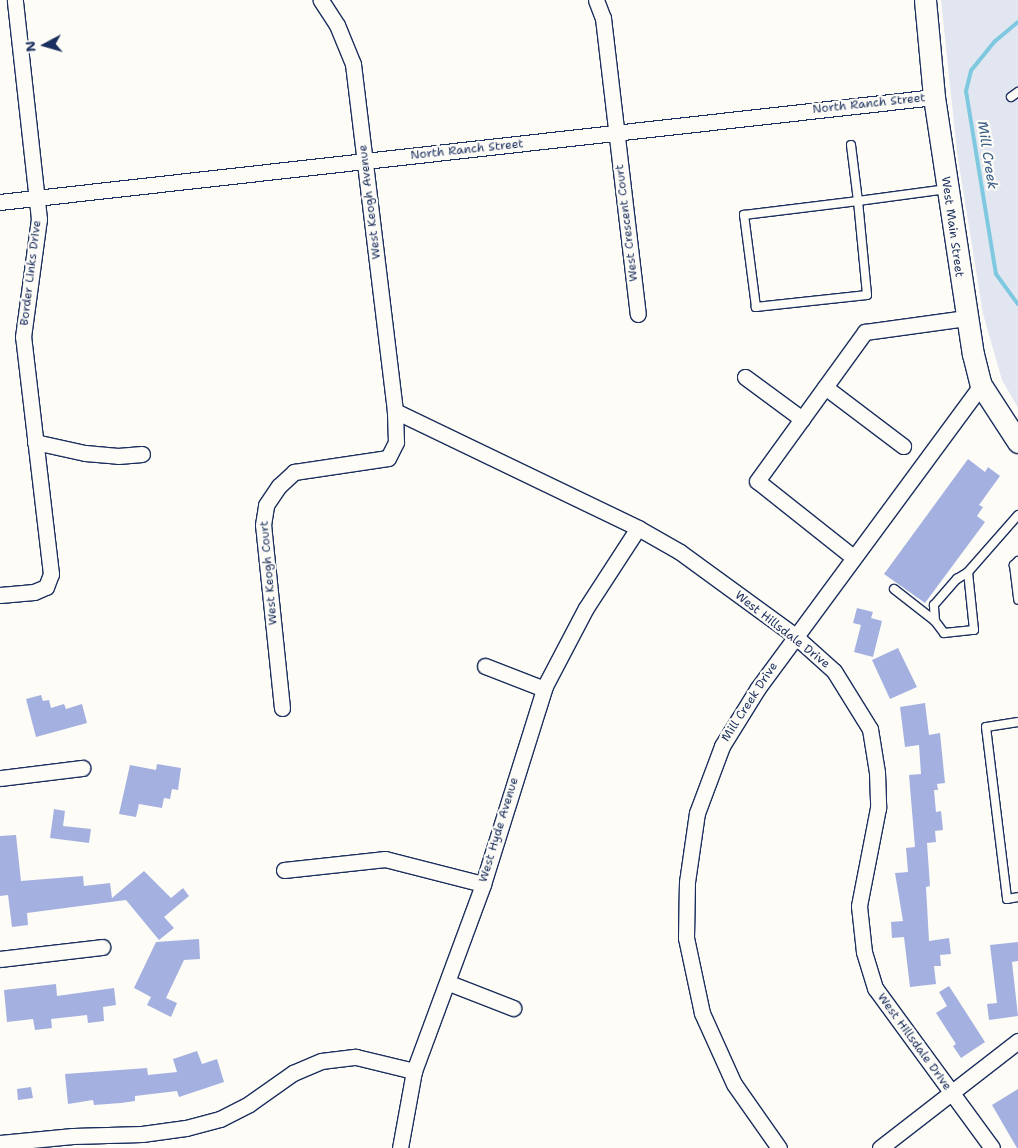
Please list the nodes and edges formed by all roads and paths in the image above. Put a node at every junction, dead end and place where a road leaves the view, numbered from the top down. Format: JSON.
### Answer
{"nodes":[{"id":1,"x":15,"y":0,"type":"edge"},
{"id":2,"x":321,"y":0,"type":"edge"},
{"id":3,"x":596,"y":0,"type":"edge"},
{"id":4,"x":925,"y":0,"type":"edge"},
{"id":5,"x":934,"y":97,"type":"junction"},
{"id":6,"x":617,"y":133,"type":"junction"},
{"id":7,"x":851,"y":145,"type":"dead end"},
{"id":8,"x":366,"y":161,"type":"junction"},
{"id":9,"x":947,"y":190,"type":"junction"},
{"id":10,"x":37,"y":198,"type":"junction"},
{"id":11,"x":858,"y":200,"type":"junction"},
{"id":12,"x":0,"y":202,"type":"edge"},
{"id":13,"x":638,"y":314,"type":"dead end"},
{"id":14,"x":966,"y":318,"type":"junction"},
{"id":15,"x":746,"y":377,"type":"dead end"},
{"id":16,"x":981,"y":385,"type":"junction"},
{"id":17,"x":826,"y":387,"type":"junction"},
{"id":18,"x":395,"y":411,"type":"junction"},
{"id":19,"x":802,"y":419,"type":"junction"},
{"id":20,"x":35,"y":442,"type":"junction"},
{"id":21,"x":1018,"y":442,"type":"edge"},
{"id":22,"x":904,"y":446,"type":"dead end"},
{"id":23,"x":142,"y":454,"type":"dead end"},
{"id":24,"x":1018,"y":515,"type":"edge"},
{"id":25,"x":638,"y":528,"type":"junction"},
{"id":26,"x":853,"y":557,"type":"junction"},
{"id":27,"x":1018,"y":561,"type":"edge"},
{"id":28,"x":968,"y":572,"type":"junction"},
{"id":29,"x":894,"y":589,"type":"dead end"},
{"id":30,"x":0,"y":595,"type":"edge"},
{"id":31,"x":1018,"y":600,"type":"edge"},
{"id":32,"x":935,"y":621,"type":"junction"},
{"id":33,"x":795,"y":636,"type":"junction"},
{"id":34,"x":485,"y":666,"type":"dead end"},
{"id":35,"x":544,"y":689,"type":"junction"},
{"id":36,"x":282,"y":708,"type":"dead end"},
{"id":37,"x":1018,"y":722,"type":"edge"},
{"id":38,"x":82,"y":768,"type":"dead end"},
{"id":39,"x":0,"y":778,"type":"edge"},
{"id":40,"x":284,"y":870,"type":"dead end"},
{"id":41,"x":483,"y":884,"type":"junction"},
{"id":42,"x":1018,"y":897,"type":"edge"},
{"id":43,"x":102,"y":947,"type":"dead end"},
{"id":44,"x":0,"y":959,"type":"edge"},
{"id":45,"x":449,"y":983,"type":"junction"},
{"id":46,"x":513,"y":1008,"type":"dead end"},
{"id":47,"x":1018,"y":1041,"type":"edge"},
{"id":48,"x":414,"y":1071,"type":"junction"},
{"id":49,"x":951,"y":1093,"type":"junction"},
{"id":50,"x":0,"y":1143,"type":"edge"},
{"id":51,"x":400,"y":1148,"type":"edge"},
{"id":52,"x":779,"y":1148,"type":"edge"},
{"id":53,"x":880,"y":1148,"type":"edge"},
{"id":54,"x":992,"y":1148,"type":"edge"}],
"edges":[{"from":1,"to":10,"type":"street","name":"Border Links Drive"},
{"from":2,"to":8,"type":"street","name":"West Keogh Avenue"},
{"from":3,"to":6,"type":"street","name":"West Crescent Court"},
{"from":4,"to":5,"type":"street","name":"West Main Street"},
{"from":5,"to":6,"type":"street","name":"North Ranch Street"},
{"from":5,"to":9,"type":"street","name":"West Main Street"},
{"from":6,"to":8,"type":"street","name":"North Ranch Street"},
{"from":6,"to":13,"type":"street","name":"West Crescent Court"},
{"from":7,"to":11,"type":"lane"},
{"from":8,"to":10,"type":"street","name":"North Ranch Street"},
{"from":8,"to":18,"type":"street","name":"West Keogh Avenue"},
{"from":9,"to":11,"type":"lane"},
{"from":9,"to":14,"type":"street","name":"West Main Street"},
{"from":10,"to":12,"type":"street","name":"North Ranch Street"},
{"from":10,"to":20,"type":"street","name":"Border Links Drive"},
{"from":11,"to":11,"type":"lane"},
{"from":14,"to":16,"type":"street","name":"West Main Street"},
{"from":14,"to":17,"type":"street"},
{"from":15,"to":19,"type":"street"},
{"from":16,"to":21,"type":"street","name":"West Main Street"},
{"from":16,"to":26,"type":"street","name":"Mill Creek Drive"},
{"from":17,"to":19,"type":"street"},
{"from":17,"to":22,"type":"street"},
{"from":18,"to":25,"type":"street","name":"West Hillsdale Drive"},
{"from":18,"to":36,"type":"street","name":"West Keogh Court"},
{"from":19,"to":26,"type":"street"},
{"from":20,"to":23,"type":"street"},
{"from":20,"to":30,"type":"street","name":"Border Links Drive"},
{"from":24,"to":28,"type":"lane"},
{"from":25,"to":33,"type":"street","name":"West Hillsdale Drive"},
{"from":25,"to":35,"type":"street","name":"West Hyde Avenue"},
{"from":26,"to":33,"type":"street","name":"Mill Creek Drive"},
{"from":27,"to":31,"type":"lane"},
{"from":28,"to":32,"type":"lane"},
{"from":28,"to":32,"type":"lane"},
{"from":29,"to":32,"type":"lane"},
{"from":33,"to":49,"type":"street","name":"West Hillsdale Drive"},
{"from":33,"to":52,"type":"street","name":"Mill Creek Drive"},
{"from":34,"to":35,"type":"street"},
{"from":35,"to":41,"type":"street","name":"West Hyde Avenue"},
{"from":37,"to":42,"type":"lane"},
{"from":38,"to":39,"type":"street"},
{"from":40,"to":41,"type":"street"},
{"from":41,"to":45,"type":"street","name":"West Hyde Avenue"},
{"from":43,"to":44,"type":"street"},
{"from":45,"to":46,"type":"street"},
{"from":45,"to":48,"type":"street","name":"West Hyde Avenue"},
{"from":47,"to":49,"type":"street"},
{"from":48,"to":50,"type":"street"},
{"from":48,"to":51,"type":"street","name":"West Hyde Avenue"},
{"from":49,"to":53,"type":"street"},
{"from":49,"to":54,"type":"street","name":"West Hillsdale Drive"}]}
